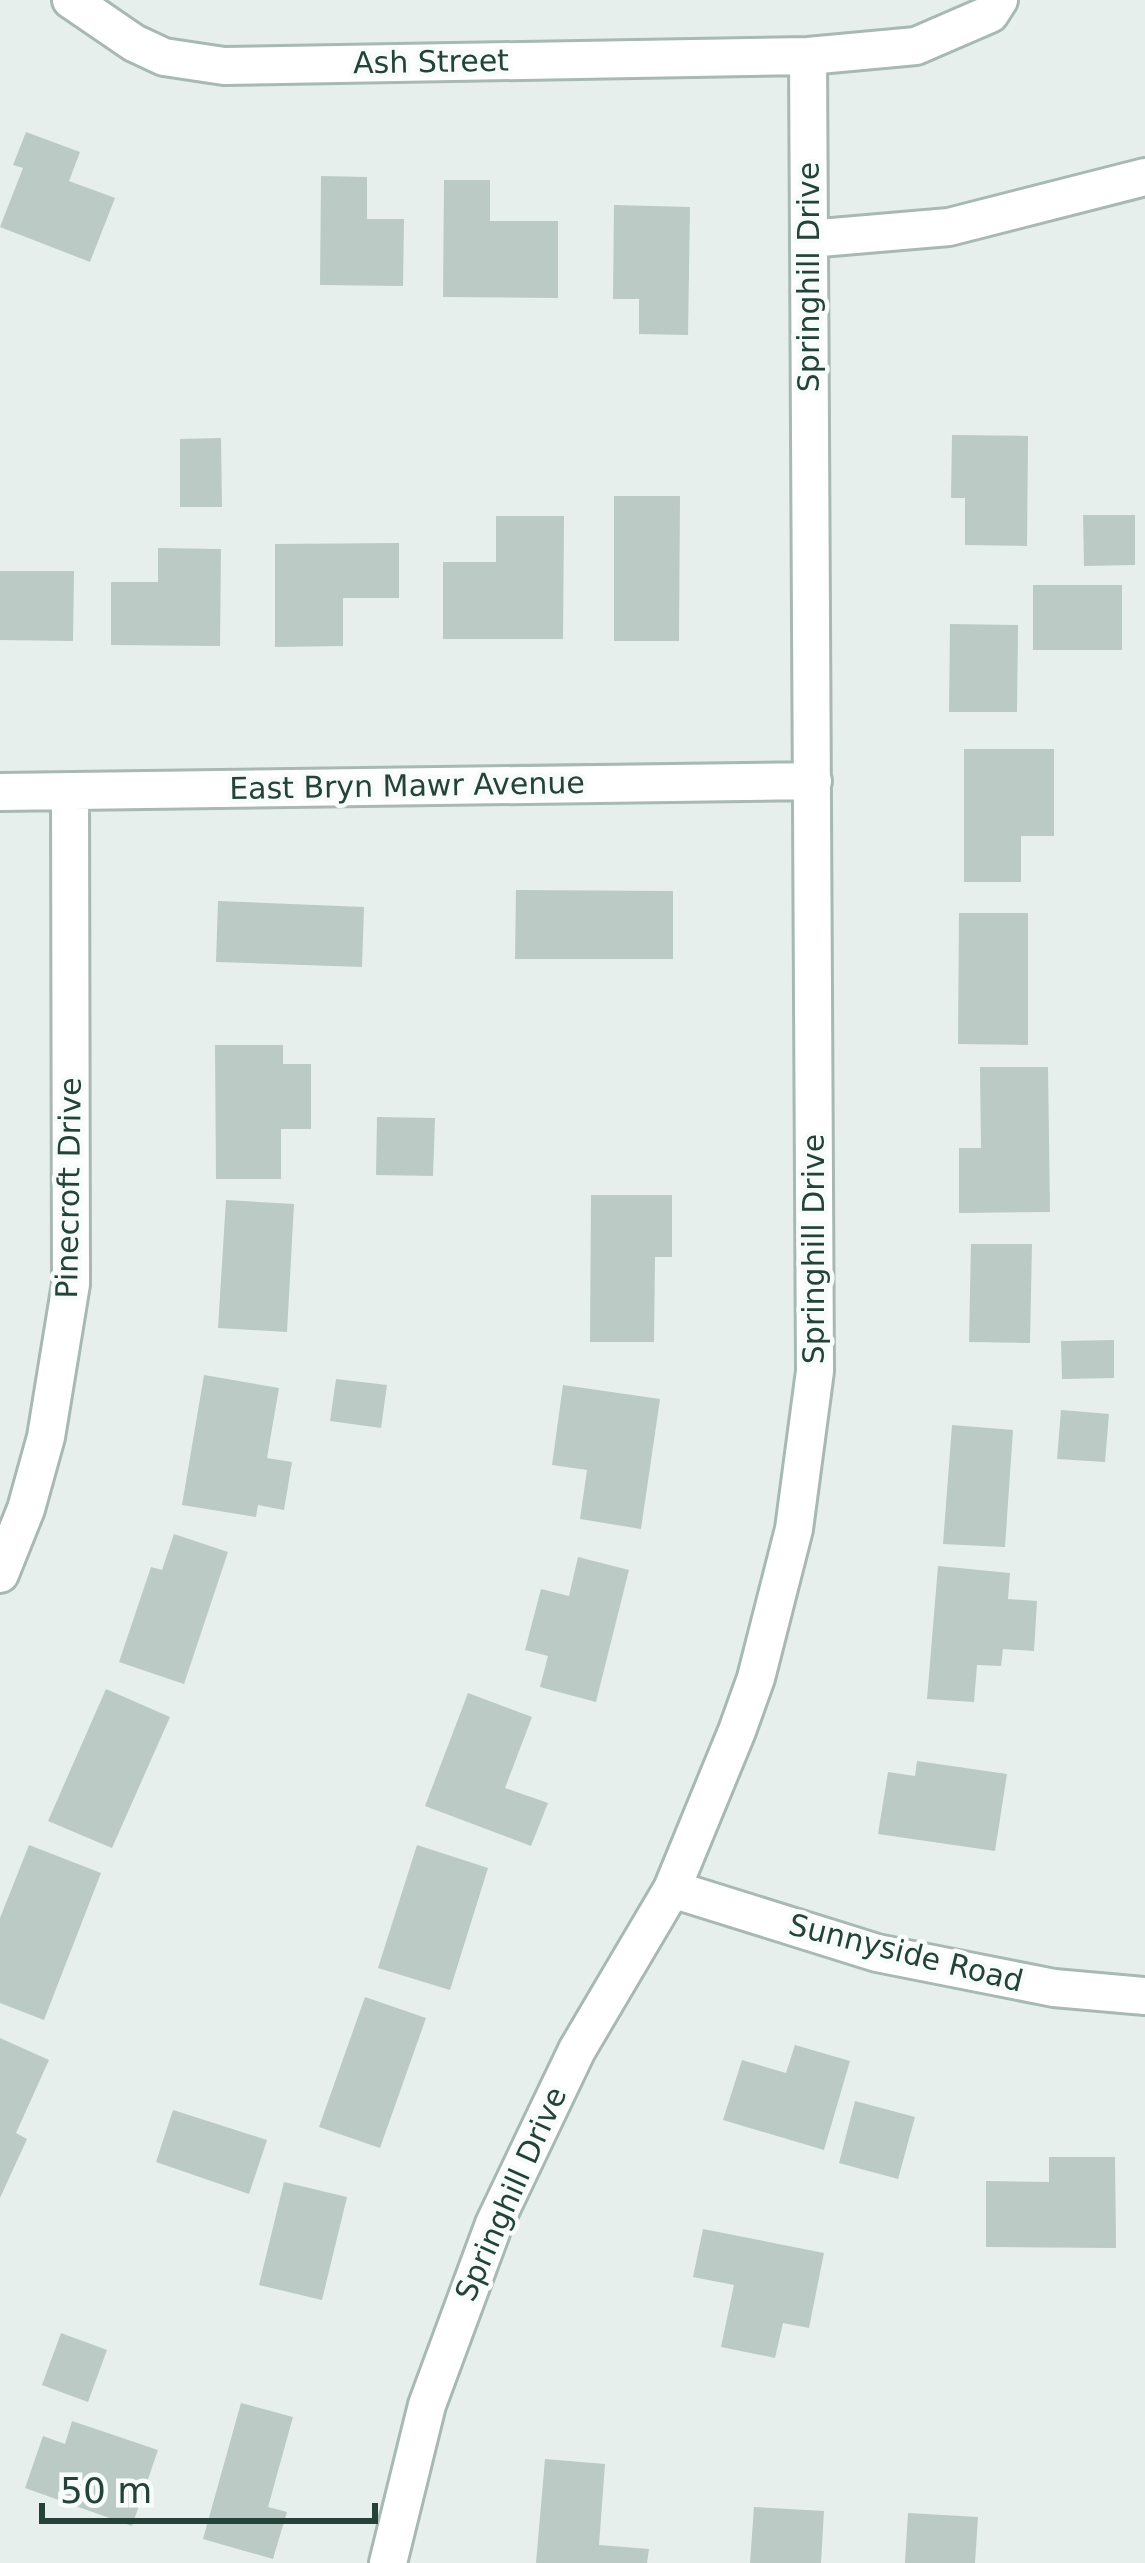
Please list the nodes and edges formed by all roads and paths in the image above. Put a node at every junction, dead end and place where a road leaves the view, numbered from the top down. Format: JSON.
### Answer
{"nodes":[{"id":1,"x":71,"y":0,"type":"edge"},
{"id":2,"x":998,"y":0,"type":"edge"},
{"id":3,"x":808,"y":56,"type":"junction"},
{"id":4,"x":1145,"y":177,"type":"edge"},
{"id":5,"x":809,"y":239,"type":"junction"},
{"id":6,"x":813,"y":781,"type":"junction"},
{"id":7,"x":70,"y":791,"type":"junction"},
{"id":8,"x":0,"y":792,"type":"edge"},
{"id":9,"x":0,"y":1574,"type":"edge"},
{"id":10,"x":672,"y":1889,"type":"junction"},
{"id":11,"x":1145,"y":1996,"type":"edge"},
{"id":12,"x":388,"y":2563,"type":"edge"}],
"edges":[{"from":1,"to":3,"type":"street","name":"Ash Street"},
{"from":2,"to":3,"type":"street"},
{"from":3,"to":5,"type":"street","name":"Springhill Drive"},
{"from":4,"to":5,"type":"street"},
{"from":5,"to":6,"type":"street","name":"Springhill Drive"},
{"from":6,"to":7,"type":"street","name":"East Bryn Mawr Avenue"},
{"from":6,"to":10,"type":"street","name":"Springhill Drive"},
{"from":7,"to":8,"type":"street","name":"East Bryn Mawr Avenue"},
{"from":7,"to":9,"type":"street","name":"Pinecroft Drive"},
{"from":10,"to":11,"type":"street","name":"Sunnyside Road"},
{"from":10,"to":12,"type":"street","name":"Springhill Drive"}]}
